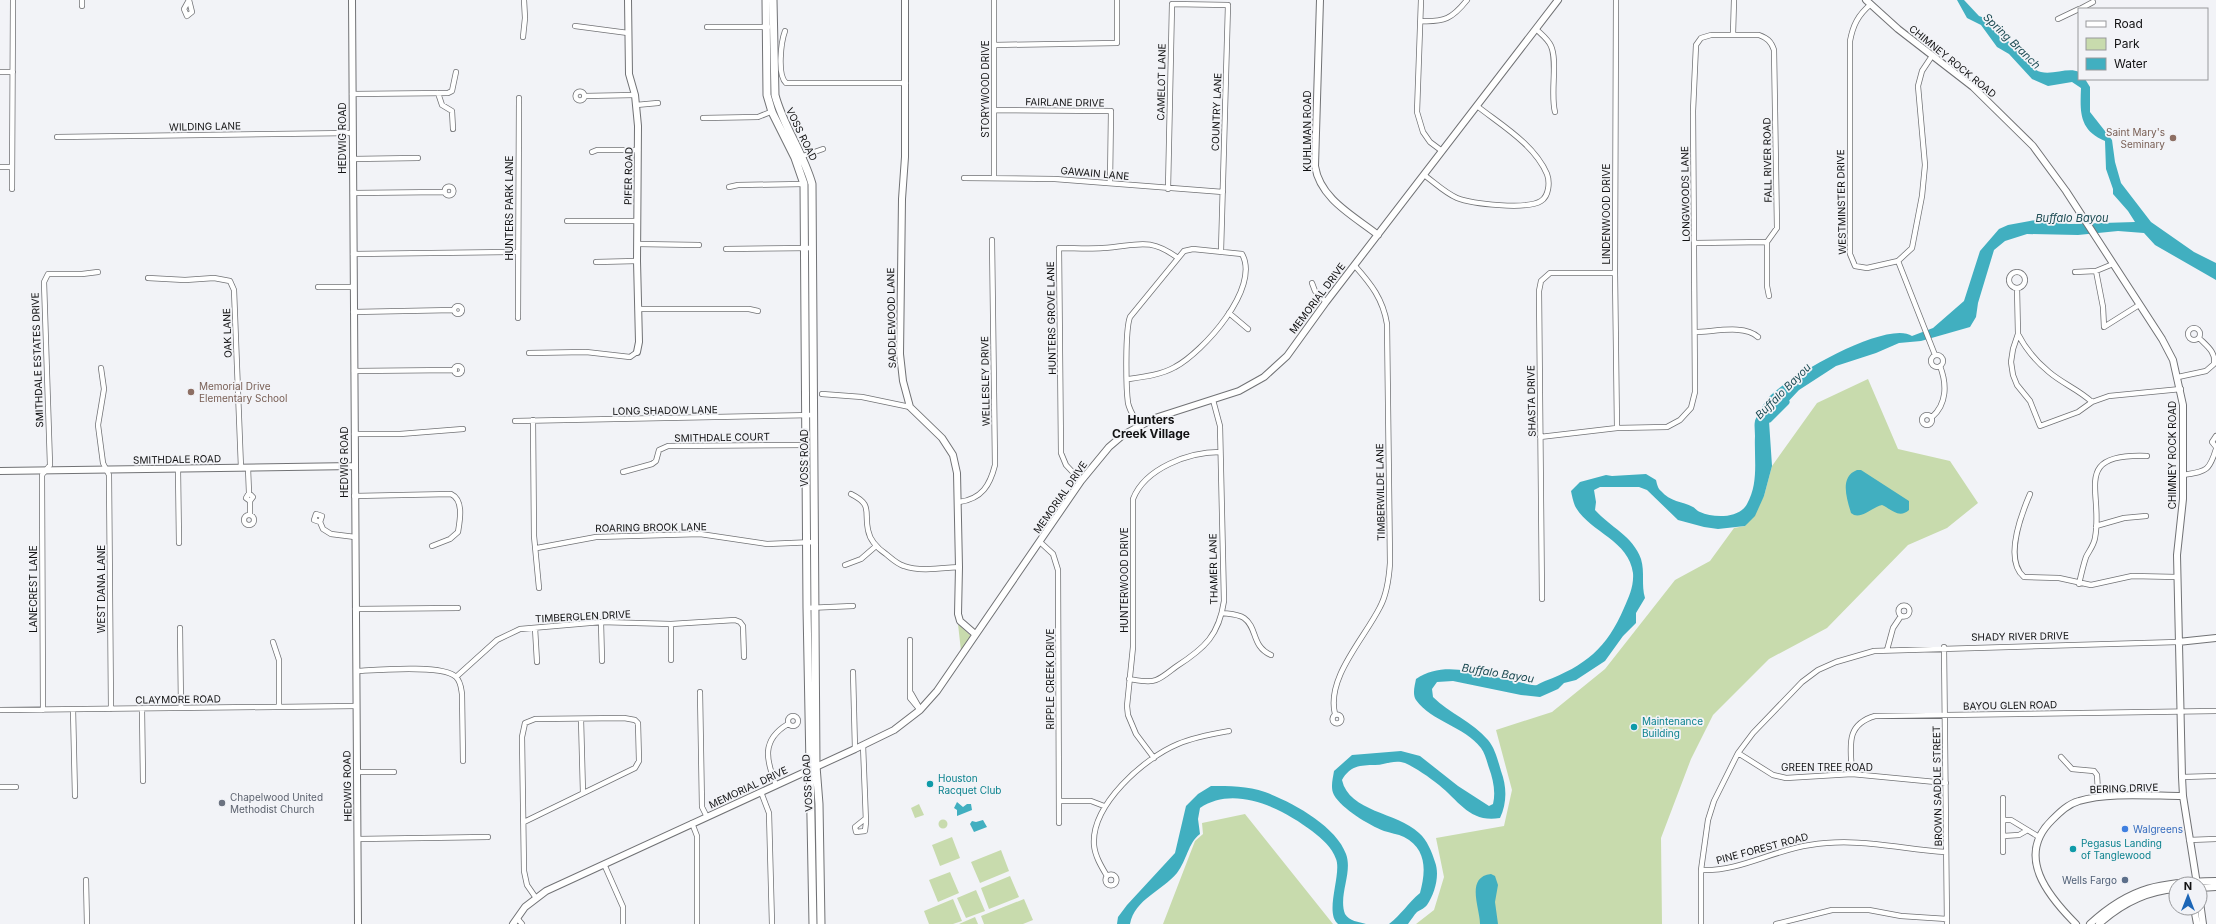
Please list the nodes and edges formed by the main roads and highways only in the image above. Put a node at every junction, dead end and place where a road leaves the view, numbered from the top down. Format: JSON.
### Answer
{"nodes":[{"id":1,"x":766,"y":0,"type":"edge"},
{"id":2,"x":773,"y":0,"type":"edge"},
{"id":3,"x":770,"y":28,"type":"junction"},
{"id":4,"x":775,"y":111,"type":"junction"},
{"id":5,"x":808,"y":195,"type":"junction"},
{"id":6,"x":809,"y":347,"type":"junction"},
{"id":7,"x":806,"y":495,"type":"junction"},
{"id":8,"x":814,"y":495,"type":"junction"},
{"id":9,"x":811,"y":542,"type":"junction"},
{"id":10,"x":813,"y":768,"type":"junction"},
{"id":11,"x":812,"y":874,"type":"junction"},
{"id":12,"x":820,"y":874,"type":"junction"},
{"id":13,"x":813,"y":924,"type":"edge"},
{"id":14,"x":821,"y":924,"type":"edge"}],
"edges":[{"from":1,"to":3,"type":"main road","name":"VOSS ROAD"},
{"from":2,"to":3,"type":"main road","name":"VOSS ROAD"},
{"from":3,"to":4,"type":"main road","name":"VOSS ROAD"},
{"from":4,"to":5,"type":"main road","name":"VOSS ROAD"},
{"from":4,"to":5,"type":"main road","name":"VOSS ROAD"},
{"from":5,"to":6,"type":"main road","name":"VOSS ROAD"},
{"from":6,"to":7,"type":"main road","name":"VOSS ROAD"},
{"from":6,"to":8,"type":"main road","name":"VOSS ROAD"},
{"from":7,"to":8,"type":"main road"},
{"from":7,"to":9,"type":"main road","name":"VOSS ROAD"},
{"from":8,"to":9,"type":"main road","name":"VOSS ROAD"},
{"from":9,"to":10,"type":"main road","name":"VOSS ROAD"},
{"from":9,"to":10,"type":"main road","name":"VOSS ROAD"},
{"from":10,"to":11,"type":"main road","name":"VOSS ROAD"},
{"from":10,"to":12,"type":"main road","name":"VOSS ROAD"},
{"from":11,"to":12,"type":"main road"},
{"from":11,"to":13,"type":"main road","name":"VOSS ROAD"},
{"from":12,"to":14,"type":"main road","name":"VOSS ROAD"},
{"from":13,"to":14,"type":"main road"}]}
